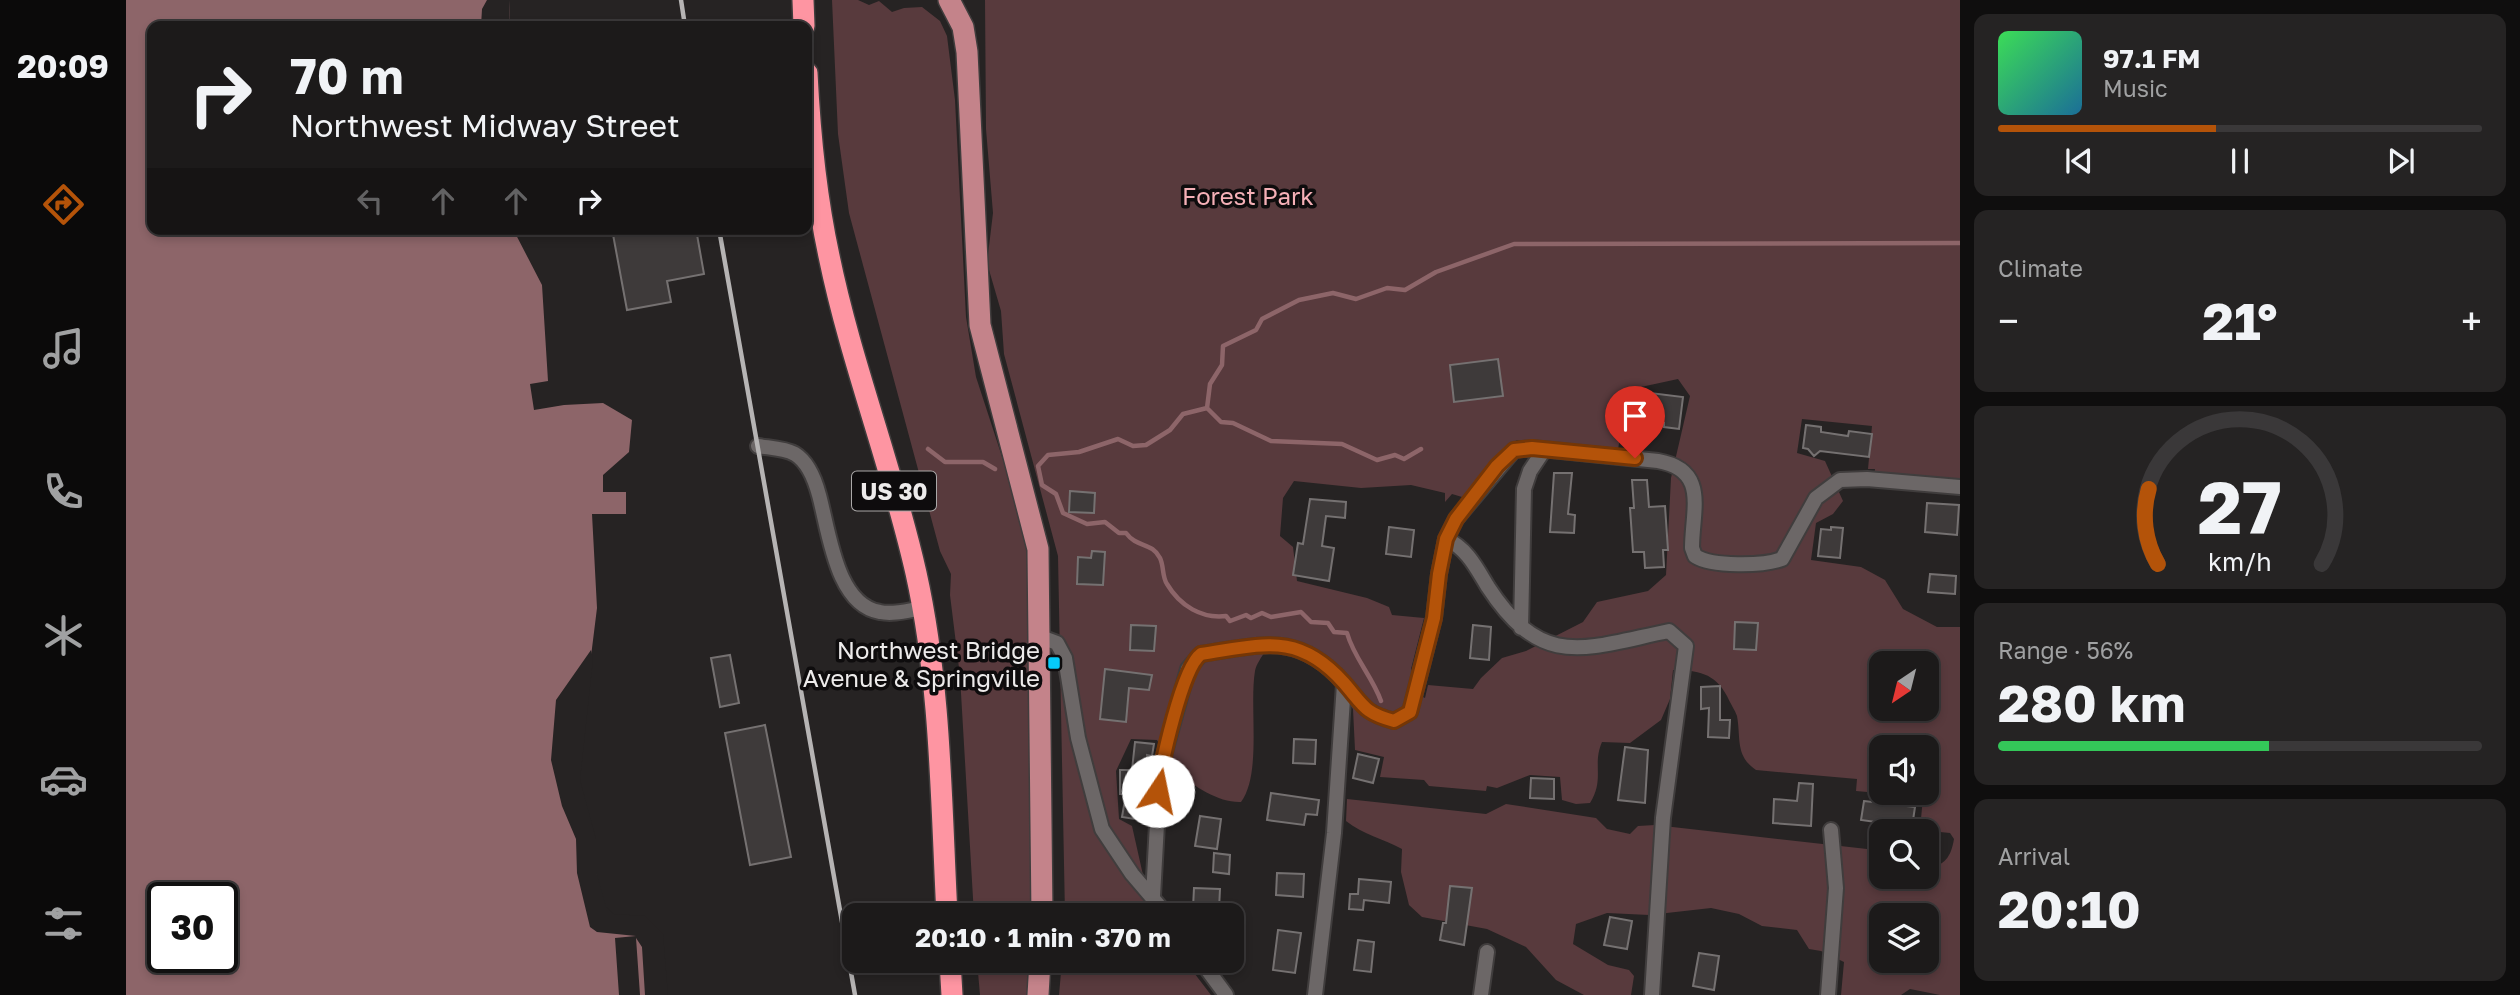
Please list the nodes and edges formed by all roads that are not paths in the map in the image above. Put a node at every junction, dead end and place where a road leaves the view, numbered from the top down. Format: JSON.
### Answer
{"nodes":[{"id":1,"x":803,"y":0,"type":"edge"},
{"id":2,"x":948,"y":0,"type":"edge"},
{"id":3,"x":970,"y":0,"type":"edge"},
{"id":4,"x":804,"y":21,"type":"edge"},
{"id":5,"x":967,"y":52,"type":"junction"},
{"id":6,"x":812,"y":144,"type":"edge"},
{"id":7,"x":758,"y":446,"type":"dead end"},
{"id":8,"x":1544,"y":450,"type":"junction"},
{"id":9,"x":1960,"y":487,"type":"edge"},
{"id":10,"x":1446,"y":539,"type":"junction"},
{"id":11,"x":923,"y":608,"type":"junction"},
{"id":12,"x":1521,"y":628,"type":"junction"},
{"id":13,"x":1041,"y":637,"type":"junction"},
{"id":14,"x":1344,"y":684,"type":"junction"},
{"id":15,"x":1831,"y":830,"type":"dead end"},
{"id":16,"x":1153,"y":897,"type":"junction"},
{"id":17,"x":946,"y":903,"type":"edge"},
{"id":18,"x":1042,"y":903,"type":"edge"},
{"id":19,"x":1158,"y":903,"type":"edge"},
{"id":20,"x":1487,"y":952,"type":"dead end"},
{"id":21,"x":951,"y":973,"type":"edge"},
{"id":22,"x":1039,"y":973,"type":"edge"},
{"id":23,"x":1210,"y":973,"type":"edge"},
{"id":24,"x":952,"y":995,"type":"edge"},
{"id":25,"x":1038,"y":995,"type":"edge"},
{"id":26,"x":1226,"y":995,"type":"edge"},
{"id":27,"x":1315,"y":995,"type":"edge"},
{"id":28,"x":1481,"y":995,"type":"edge"},
{"id":29,"x":1652,"y":995,"type":"edge"},
{"id":30,"x":1828,"y":995,"type":"edge"}],
"edges":[{"from":1,"to":4,"type":"highway"},
{"from":2,"to":5,"type":"main road"},
{"from":3,"to":5,"type":"main road"},
{"from":5,"to":13,"type":"main road"},
{"from":6,"to":11,"type":"highway","number":"US 30"},
{"from":7,"to":11,"type":"street"},
{"from":8,"to":9,"type":"street"},
{"from":8,"to":10,"type":"street"},
{"from":8,"to":12,"type":"street"},
{"from":10,"to":12,"type":"street"},
{"from":10,"to":14,"type":"street"},
{"from":11,"to":17,"type":"highway","number":"US 30"},
{"from":12,"to":29,"type":"street"},
{"from":13,"to":16,"type":"street"},
{"from":13,"to":18,"type":"main road"},
{"from":14,"to":16,"type":"street"},
{"from":14,"to":27,"type":"street"},
{"from":15,"to":30,"type":"street"},
{"from":16,"to":19,"type":"street"},
{"from":20,"to":28,"type":"street"},
{"from":21,"to":24,"type":"highway"},
{"from":22,"to":25,"type":"main road"},
{"from":23,"to":26,"type":"street"}]}
